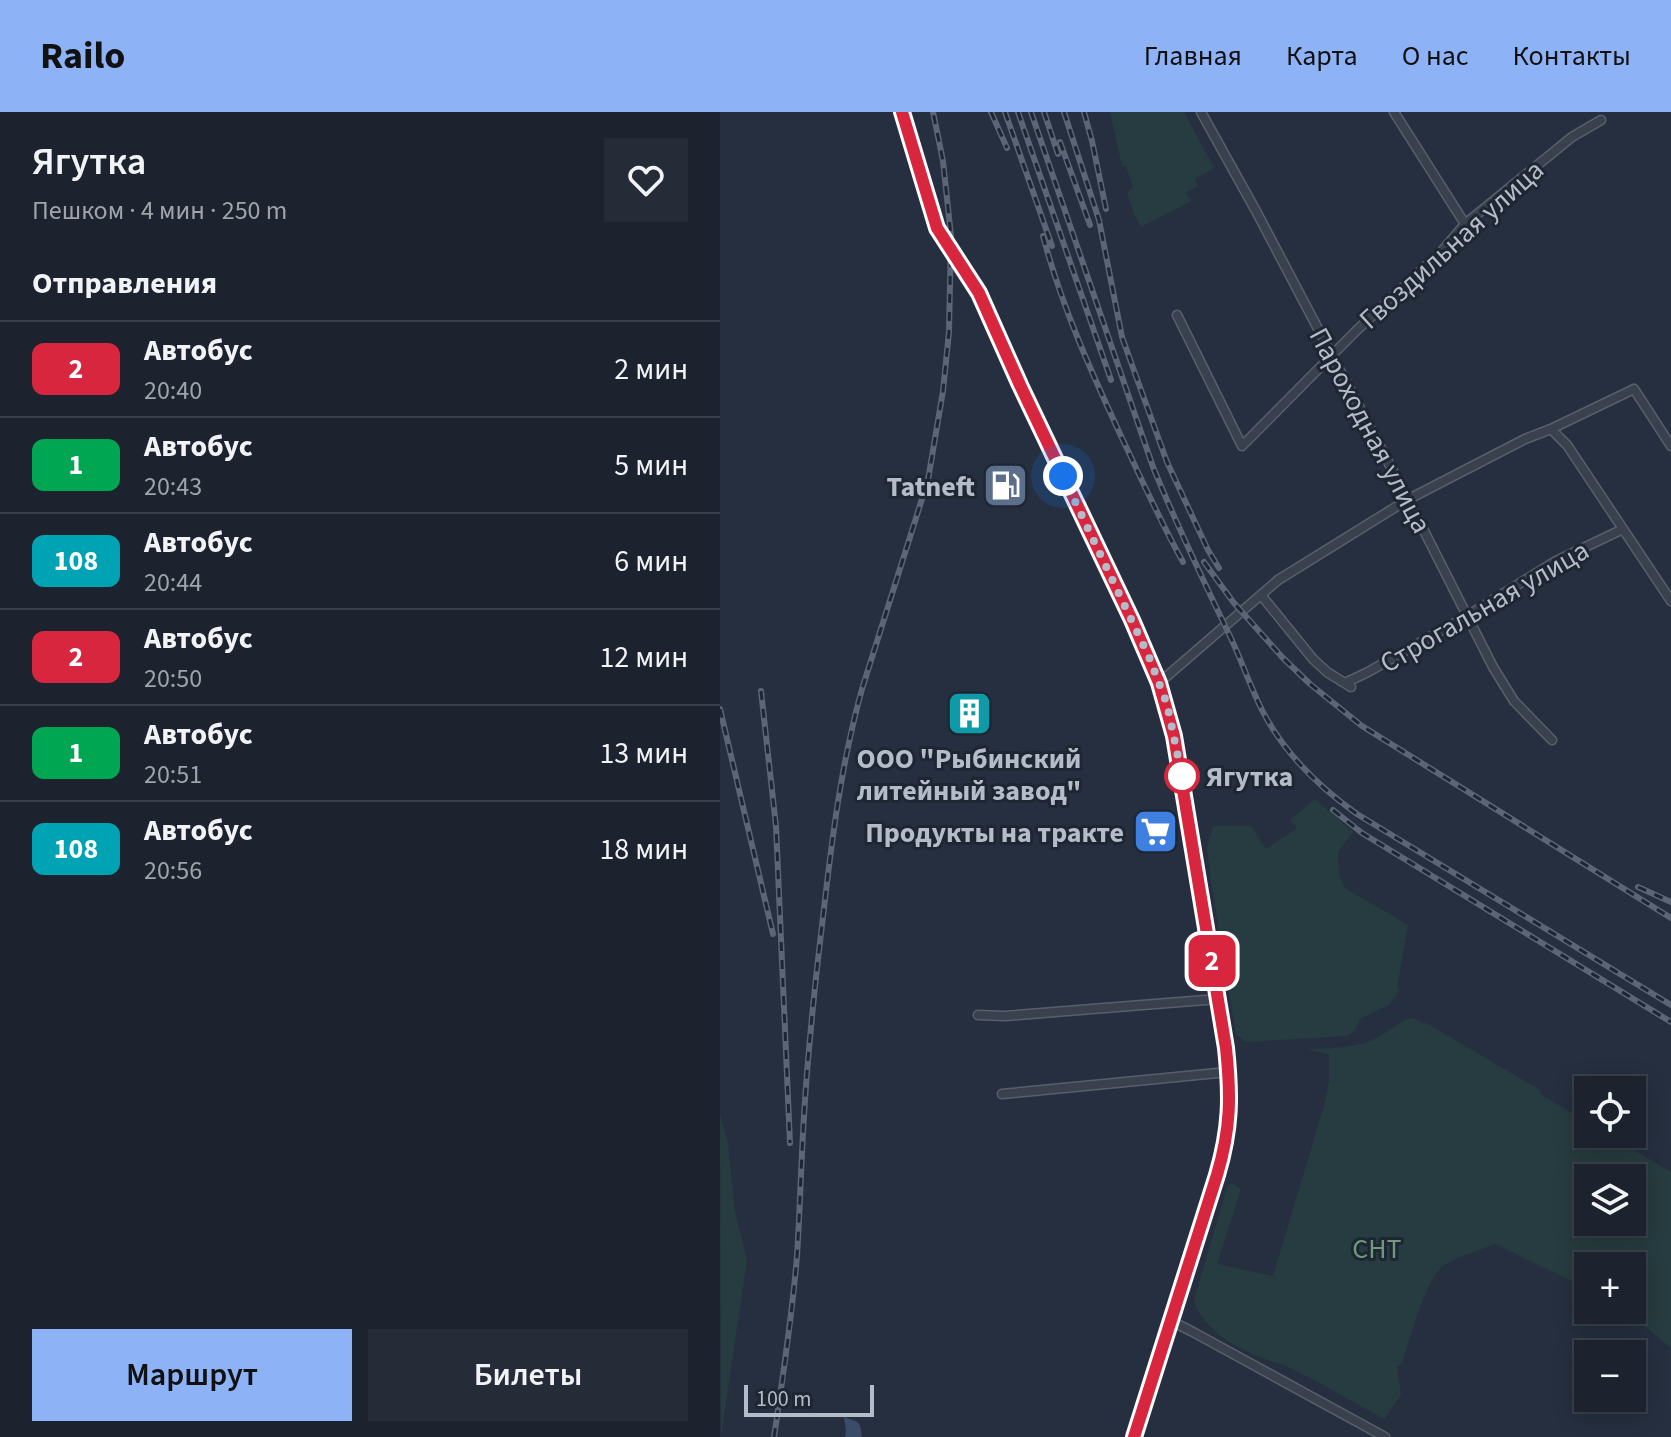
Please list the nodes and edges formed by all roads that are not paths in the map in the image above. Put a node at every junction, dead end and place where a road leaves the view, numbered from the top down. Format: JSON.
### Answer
{"nodes":[{"id":1,"x":902,"y":112,"type":"edge"},
{"id":2,"x":1201,"y":112,"type":"edge"},
{"id":3,"x":1394,"y":112,"type":"edge"},
{"id":4,"x":1601,"y":120,"type":"dead end"},
{"id":5,"x":1465,"y":224,"type":"junction"},
{"id":6,"x":1177,"y":315,"type":"dead end"},
{"id":7,"x":1331,"y":356,"type":"junction"},
{"id":8,"x":1551,"y":429,"type":"junction"},
{"id":9,"x":1671,"y":446,"type":"edge"},
{"id":10,"x":1407,"y":500,"type":"junction"},
{"id":11,"x":1623,"y":529,"type":"junction"},
{"id":12,"x":1261,"y":595,"type":"junction"},
{"id":13,"x":1671,"y":601,"type":"edge"},
{"id":14,"x":1467,"y":616,"type":"junction"},
{"id":15,"x":1159,"y":683,"type":"junction"},
{"id":16,"x":1552,"y":740,"type":"dead end"},
{"id":17,"x":1218,"y":999,"type":"junction"},
{"id":18,"x":978,"y":1015,"type":"dead end"},
{"id":19,"x":1228,"y":1072,"type":"junction"},
{"id":20,"x":1002,"y":1094,"type":"dead end"},
{"id":21,"x":1171,"y":1321,"type":"junction"},
{"id":22,"x":1134,"y":1437,"type":"edge"},
{"id":23,"x":1385,"y":1437,"type":"edge"}],
"edges":[{"from":1,"to":15,"type":"street"},
{"from":2,"to":7,"type":"street","name":"Пароходная улица"},
{"from":3,"to":5,"type":"street"},
{"from":4,"to":5,"type":"street","name":"Гвоздильная улица"},
{"from":5,"to":7,"type":"street","name":"Гвоздильная улица"},
{"from":6,"to":7,"type":"street","name":"Гвоздильная улица"},
{"from":7,"to":10,"type":"street","name":"Пароходная улица"},
{"from":8,"to":9,"type":"street"},
{"from":8,"to":10,"type":"street"},
{"from":8,"to":11,"type":"street"},
{"from":10,"to":12,"type":"street"},
{"from":10,"to":14,"type":"street","name":"Пароходная улица"},
{"from":11,"to":13,"type":"street"},
{"from":11,"to":14,"type":"street","name":"Строгальная улица"},
{"from":12,"to":14,"type":"street","name":"Строгальная улица"},
{"from":12,"to":15,"type":"street"},
{"from":14,"to":16,"type":"street","name":"Пароходная улица"},
{"from":15,"to":17,"type":"street"},
{"from":17,"to":18,"type":"street"},
{"from":17,"to":19,"type":"street"},
{"from":19,"to":20,"type":"street"},
{"from":19,"to":21,"type":"street"},
{"from":21,"to":22,"type":"street"},
{"from":21,"to":23,"type":"street"}]}
